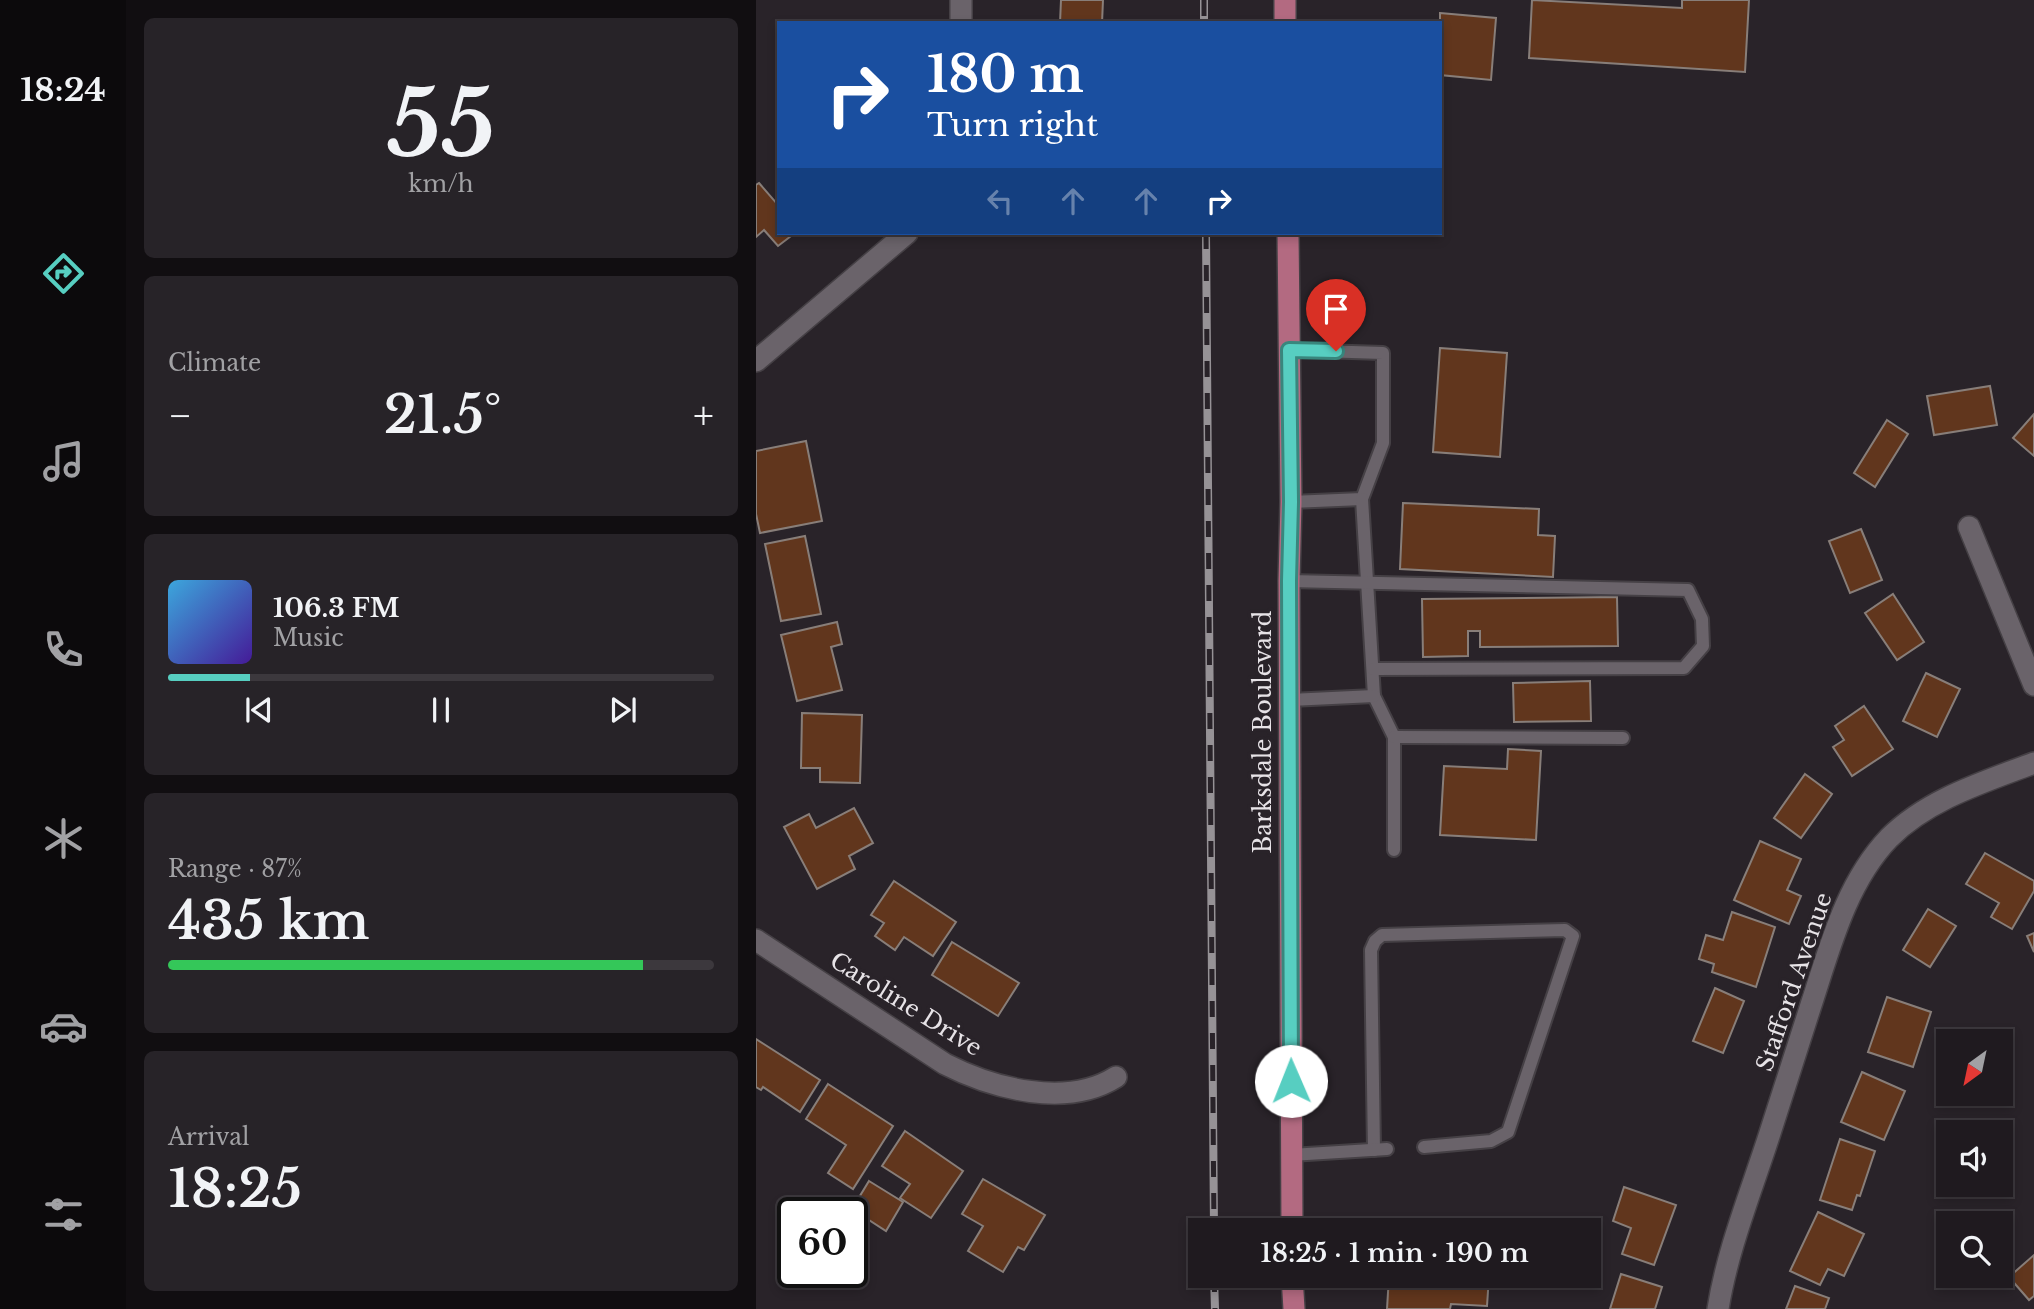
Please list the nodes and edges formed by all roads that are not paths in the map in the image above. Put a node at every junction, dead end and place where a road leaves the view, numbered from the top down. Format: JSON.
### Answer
{"nodes":[{"id":1,"x":961,"y":0,"type":"edge"},
{"id":2,"x":1285,"y":0,"type":"edge"},
{"id":3,"x":961,"y":21,"type":"edge"},
{"id":4,"x":1285,"y":21,"type":"edge"},
{"id":5,"x":906,"y":235,"type":"edge"},
{"id":6,"x":1288,"y":235,"type":"edge"},
{"id":7,"x":1289,"y":350,"type":"junction"},
{"id":8,"x":756,"y":360,"type":"edge"},
{"id":9,"x":1362,"y":499,"type":"junction"},
{"id":10,"x":1291,"y":502,"type":"junction"},
{"id":11,"x":1969,"y":527,"type":"dead end"},
{"id":12,"x":1289,"y":581,"type":"junction"},
{"id":13,"x":1368,"y":584,"type":"junction"},
{"id":14,"x":1373,"y":669,"type":"junction"},
{"id":15,"x":2034,"y":685,"type":"edge"},
{"id":16,"x":1374,"y":696,"type":"junction"},
{"id":17,"x":1290,"y":700,"type":"junction"},
{"id":18,"x":1394,"y":737,"type":"junction"},
{"id":19,"x":1623,"y":738,"type":"dead end"},
{"id":20,"x":2034,"y":764,"type":"edge"},
{"id":21,"x":1394,"y":850,"type":"dead end"},
{"id":22,"x":756,"y":940,"type":"edge"},
{"id":23,"x":1116,"y":1077,"type":"dead end"},
{"id":24,"x":1424,"y":1147,"type":"dead end"},
{"id":25,"x":1387,"y":1149,"type":"dead end"},
{"id":26,"x":1374,"y":1150,"type":"junction"},
{"id":27,"x":1292,"y":1155,"type":"junction"},
{"id":28,"x":1292,"y":1218,"type":"edge"},
{"id":29,"x":1293,"y":1288,"type":"edge"},
{"id":30,"x":1294,"y":1309,"type":"edge"},
{"id":31,"x":1718,"y":1309,"type":"edge"}],
"edges":[{"from":1,"to":3,"type":"street"},
{"from":2,"to":4,"type":"main road"},
{"from":5,"to":8,"type":"street"},
{"from":6,"to":7,"type":"main road","name":"Barksdale Boulevard"},
{"from":7,"to":9,"type":"lane"},
{"from":7,"to":10,"type":"main road","name":"Barksdale Boulevard"},
{"from":9,"to":10,"type":"lane"},
{"from":9,"to":13,"type":"lane"},
{"from":10,"to":12,"type":"main road","name":"Barksdale Boulevard"},
{"from":11,"to":15,"type":"street"},
{"from":12,"to":13,"type":"lane"},
{"from":12,"to":17,"type":"main road","name":"Barksdale Boulevard"},
{"from":13,"to":14,"type":"lane"},
{"from":13,"to":14,"type":"lane"},
{"from":14,"to":16,"type":"lane"},
{"from":16,"to":17,"type":"lane"},
{"from":16,"to":18,"type":"lane"},
{"from":17,"to":27,"type":"main road","name":"Barksdale Boulevard"},
{"from":18,"to":19,"type":"lane"},
{"from":18,"to":21,"type":"lane"},
{"from":20,"to":31,"type":"street","name":"Stafford Avenue"},
{"from":22,"to":23,"type":"street","name":"Caroline Drive"},
{"from":24,"to":26,"type":"lane"},
{"from":25,"to":26,"type":"lane"},
{"from":26,"to":27,"type":"lane"},
{"from":27,"to":28,"type":"main road","name":"Barksdale Boulevard"},
{"from":29,"to":30,"type":"main road"}]}
